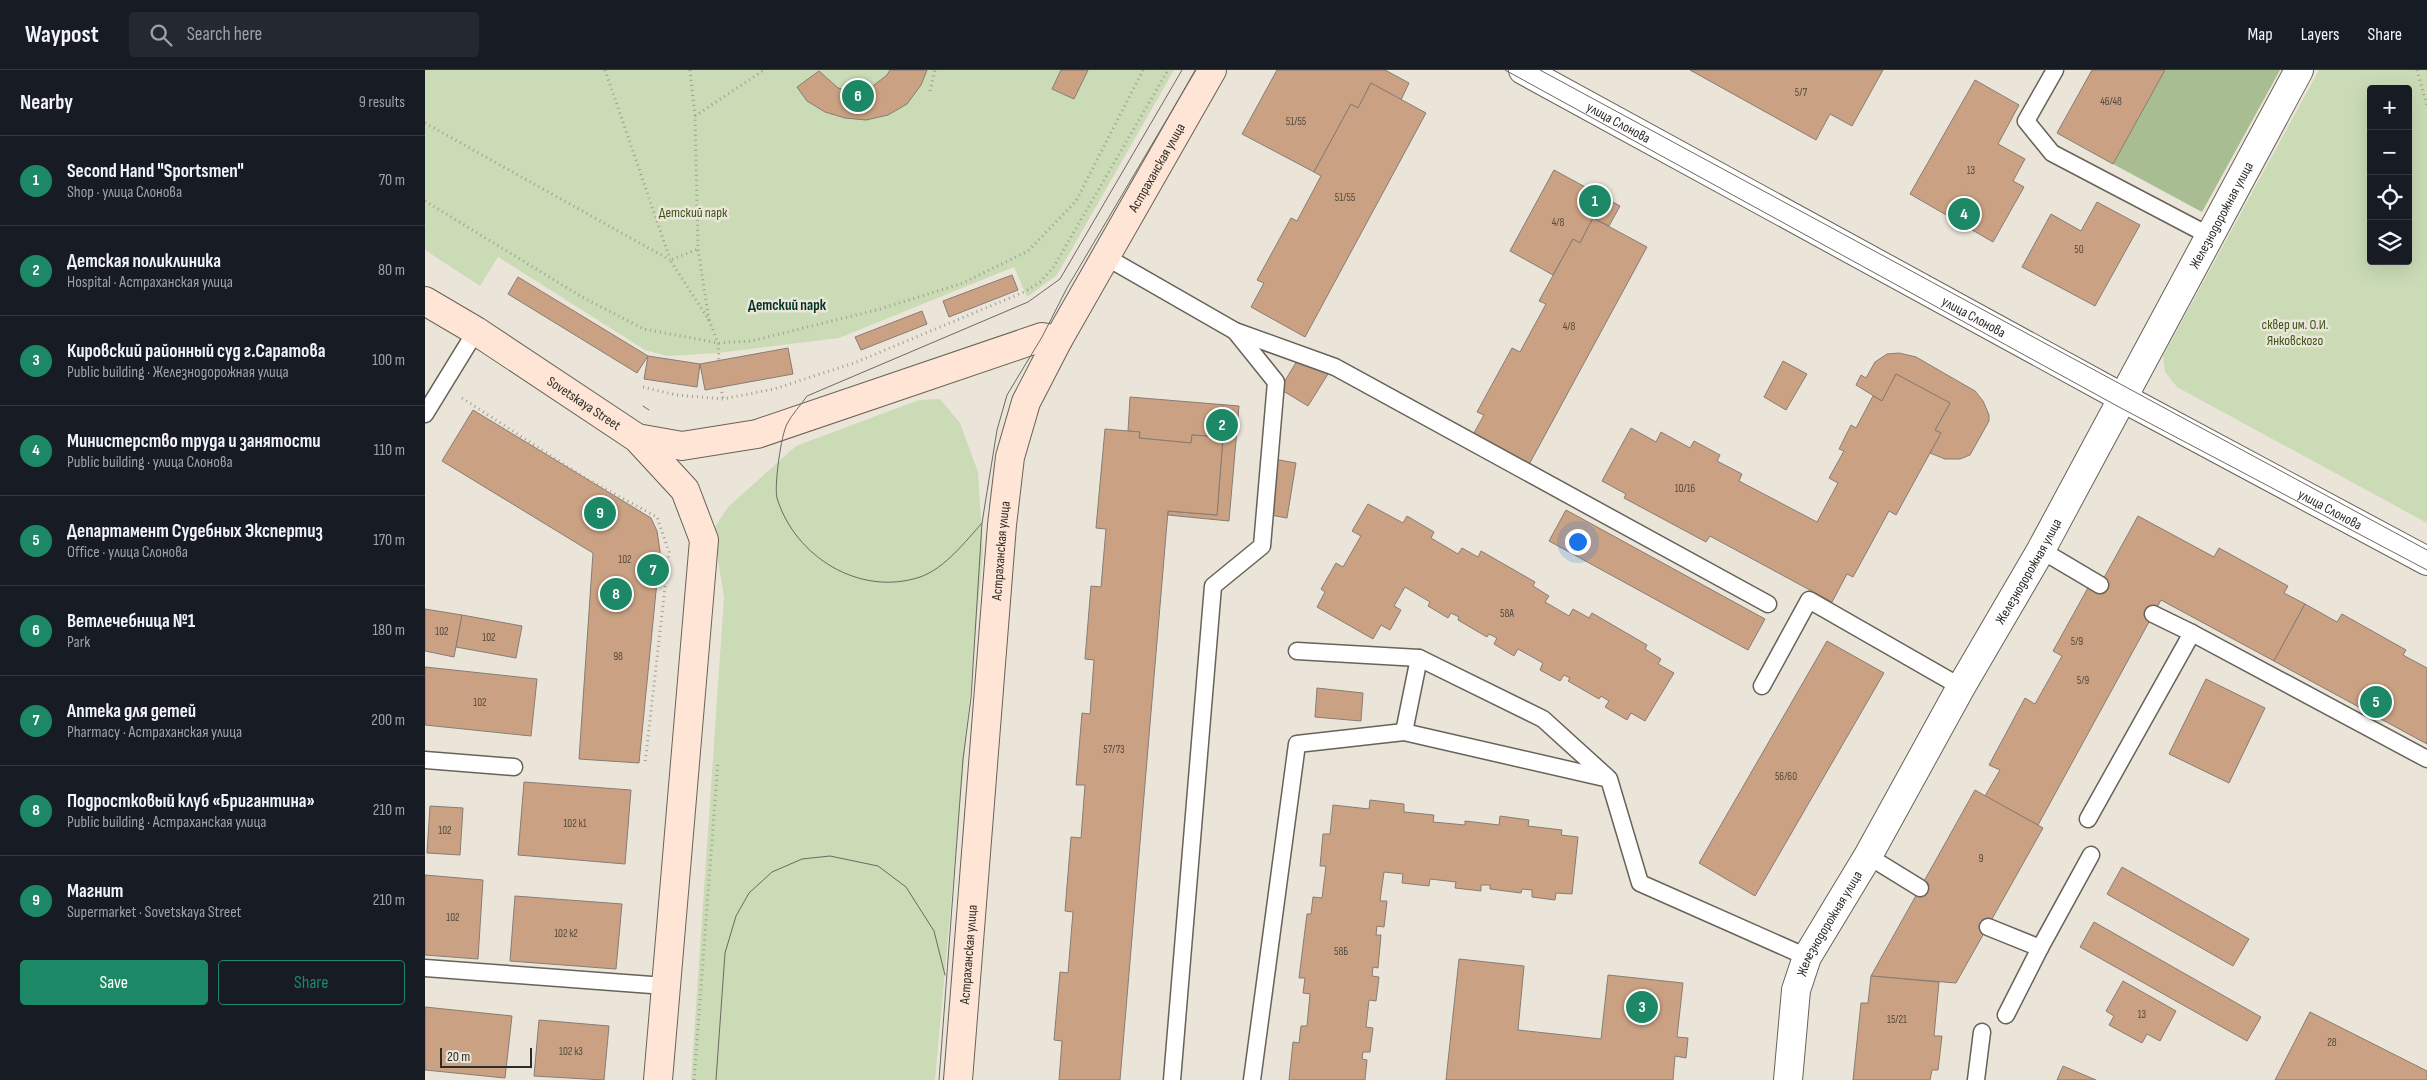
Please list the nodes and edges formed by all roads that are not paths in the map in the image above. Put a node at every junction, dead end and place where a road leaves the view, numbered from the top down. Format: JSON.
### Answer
{"nodes":[{"id":1,"x":1212,"y":70,"type":"edge"},
{"id":2,"x":1523,"y":70,"type":"edge"},
{"id":3,"x":2055,"y":70,"type":"edge"},
{"id":4,"x":2299,"y":70,"type":"edge"},
{"id":5,"x":2210,"y":236,"type":"junction"},
{"id":6,"x":1106,"y":258,"type":"junction"},
{"id":7,"x":425,"y":301,"type":"edge"},
{"id":8,"x":476,"y":331,"type":"junction"},
{"id":9,"x":1235,"y":331,"type":"junction"},
{"id":10,"x":1058,"y":340,"type":"junction"},
{"id":11,"x":2123,"y":398,"type":"junction"},
{"id":12,"x":425,"y":414,"type":"edge"},
{"id":13,"x":637,"y":438,"type":"junction"},
{"id":14,"x":2041,"y":550,"type":"junction"},
{"id":15,"x":2427,"y":561,"type":"edge"},
{"id":16,"x":2100,"y":585,"type":"dead end"},
{"id":17,"x":1767,"y":604,"type":"dead end"},
{"id":18,"x":2153,"y":614,"type":"dead end"},
{"id":19,"x":2192,"y":633,"type":"junction"},
{"id":20,"x":1297,"y":651,"type":"dead end"},
{"id":21,"x":1419,"y":658,"type":"junction"},
{"id":22,"x":1762,"y":686,"type":"dead end"},
{"id":23,"x":1961,"y":687,"type":"junction"},
{"id":24,"x":1404,"y":732,"type":"junction"},
{"id":25,"x":2427,"y":759,"type":"edge"},
{"id":26,"x":425,"y":760,"type":"edge"},
{"id":27,"x":514,"y":767,"type":"dead end"},
{"id":28,"x":1609,"y":779,"type":"junction"},
{"id":29,"x":2089,"y":819,"type":"dead end"},
{"id":30,"x":2091,"y":855,"type":"dead end"},
{"id":31,"x":1868,"y":856,"type":"junction"},
{"id":32,"x":1919,"y":888,"type":"dead end"},
{"id":33,"x":1988,"y":927,"type":"dead end"},
{"id":34,"x":2040,"y":948,"type":"junction"},
{"id":35,"x":1807,"y":957,"type":"junction"},
{"id":36,"x":425,"y":968,"type":"edge"},
{"id":37,"x":665,"y":986,"type":"junction"},
{"id":38,"x":2006,"y":1015,"type":"dead end"},
{"id":39,"x":1982,"y":1032,"type":"dead end"},
{"id":40,"x":658,"y":1080,"type":"edge"},
{"id":41,"x":958,"y":1080,"type":"edge"},
{"id":42,"x":1172,"y":1080,"type":"edge"},
{"id":43,"x":1252,"y":1080,"type":"edge"},
{"id":44,"x":1788,"y":1080,"type":"edge"},
{"id":45,"x":1976,"y":1080,"type":"edge"}],
"edges":[{"from":1,"to":6,"type":"main road","name":"Астраханская улица"},
{"from":2,"to":11,"type":"street","name":"улица Слонова"},
{"from":3,"to":5,"type":"lane"},
{"from":4,"to":5,"type":"street","name":"Железнодорожная улица"},
{"from":5,"to":11,"type":"street","name":"Железнодорожная улица"},
{"from":6,"to":9,"type":"lane"},
{"from":6,"to":10,"type":"main road","name":"Астраханская улица"},
{"from":7,"to":8,"type":"main road","name":"Sovetskaya Street"},
{"from":8,"to":12,"type":"lane"},
{"from":8,"to":13,"type":"main road","name":"Sovetskaya Street"},
{"from":9,"to":17,"type":"lane"},
{"from":9,"to":42,"type":"lane"},
{"from":10,"to":13,"type":"main road"},
{"from":10,"to":41,"type":"main road","name":"Астраханская улица"},
{"from":11,"to":14,"type":"street","name":"Железнодорожная улица"},
{"from":11,"to":15,"type":"street","name":"улица Слонова"},
{"from":13,"to":37,"type":"main road","name":"Sovetskaya Street"},
{"from":14,"to":16,"type":"lane"},
{"from":14,"to":23,"type":"street","name":"Железнодорожная улица"},
{"from":18,"to":19,"type":"lane"},
{"from":19,"to":25,"type":"lane"},
{"from":19,"to":29,"type":"lane"},
{"from":20,"to":21,"type":"lane"},
{"from":21,"to":24,"type":"lane"},
{"from":21,"to":28,"type":"lane"},
{"from":22,"to":23,"type":"lane"},
{"from":23,"to":31,"type":"street","name":"Железнодорожная улица"},
{"from":24,"to":28,"type":"lane"},
{"from":24,"to":43,"type":"lane"},
{"from":26,"to":27,"type":"lane"},
{"from":28,"to":35,"type":"lane"},
{"from":30,"to":34,"type":"lane"},
{"from":31,"to":32,"type":"lane"},
{"from":31,"to":35,"type":"street","name":"Железнодорожная улица"},
{"from":33,"to":34,"type":"lane"},
{"from":34,"to":38,"type":"lane"},
{"from":35,"to":44,"type":"street","name":"Железнодорожная улица"},
{"from":36,"to":37,"type":"lane"},
{"from":37,"to":40,"type":"main road"},
{"from":39,"to":45,"type":"lane"}]}
